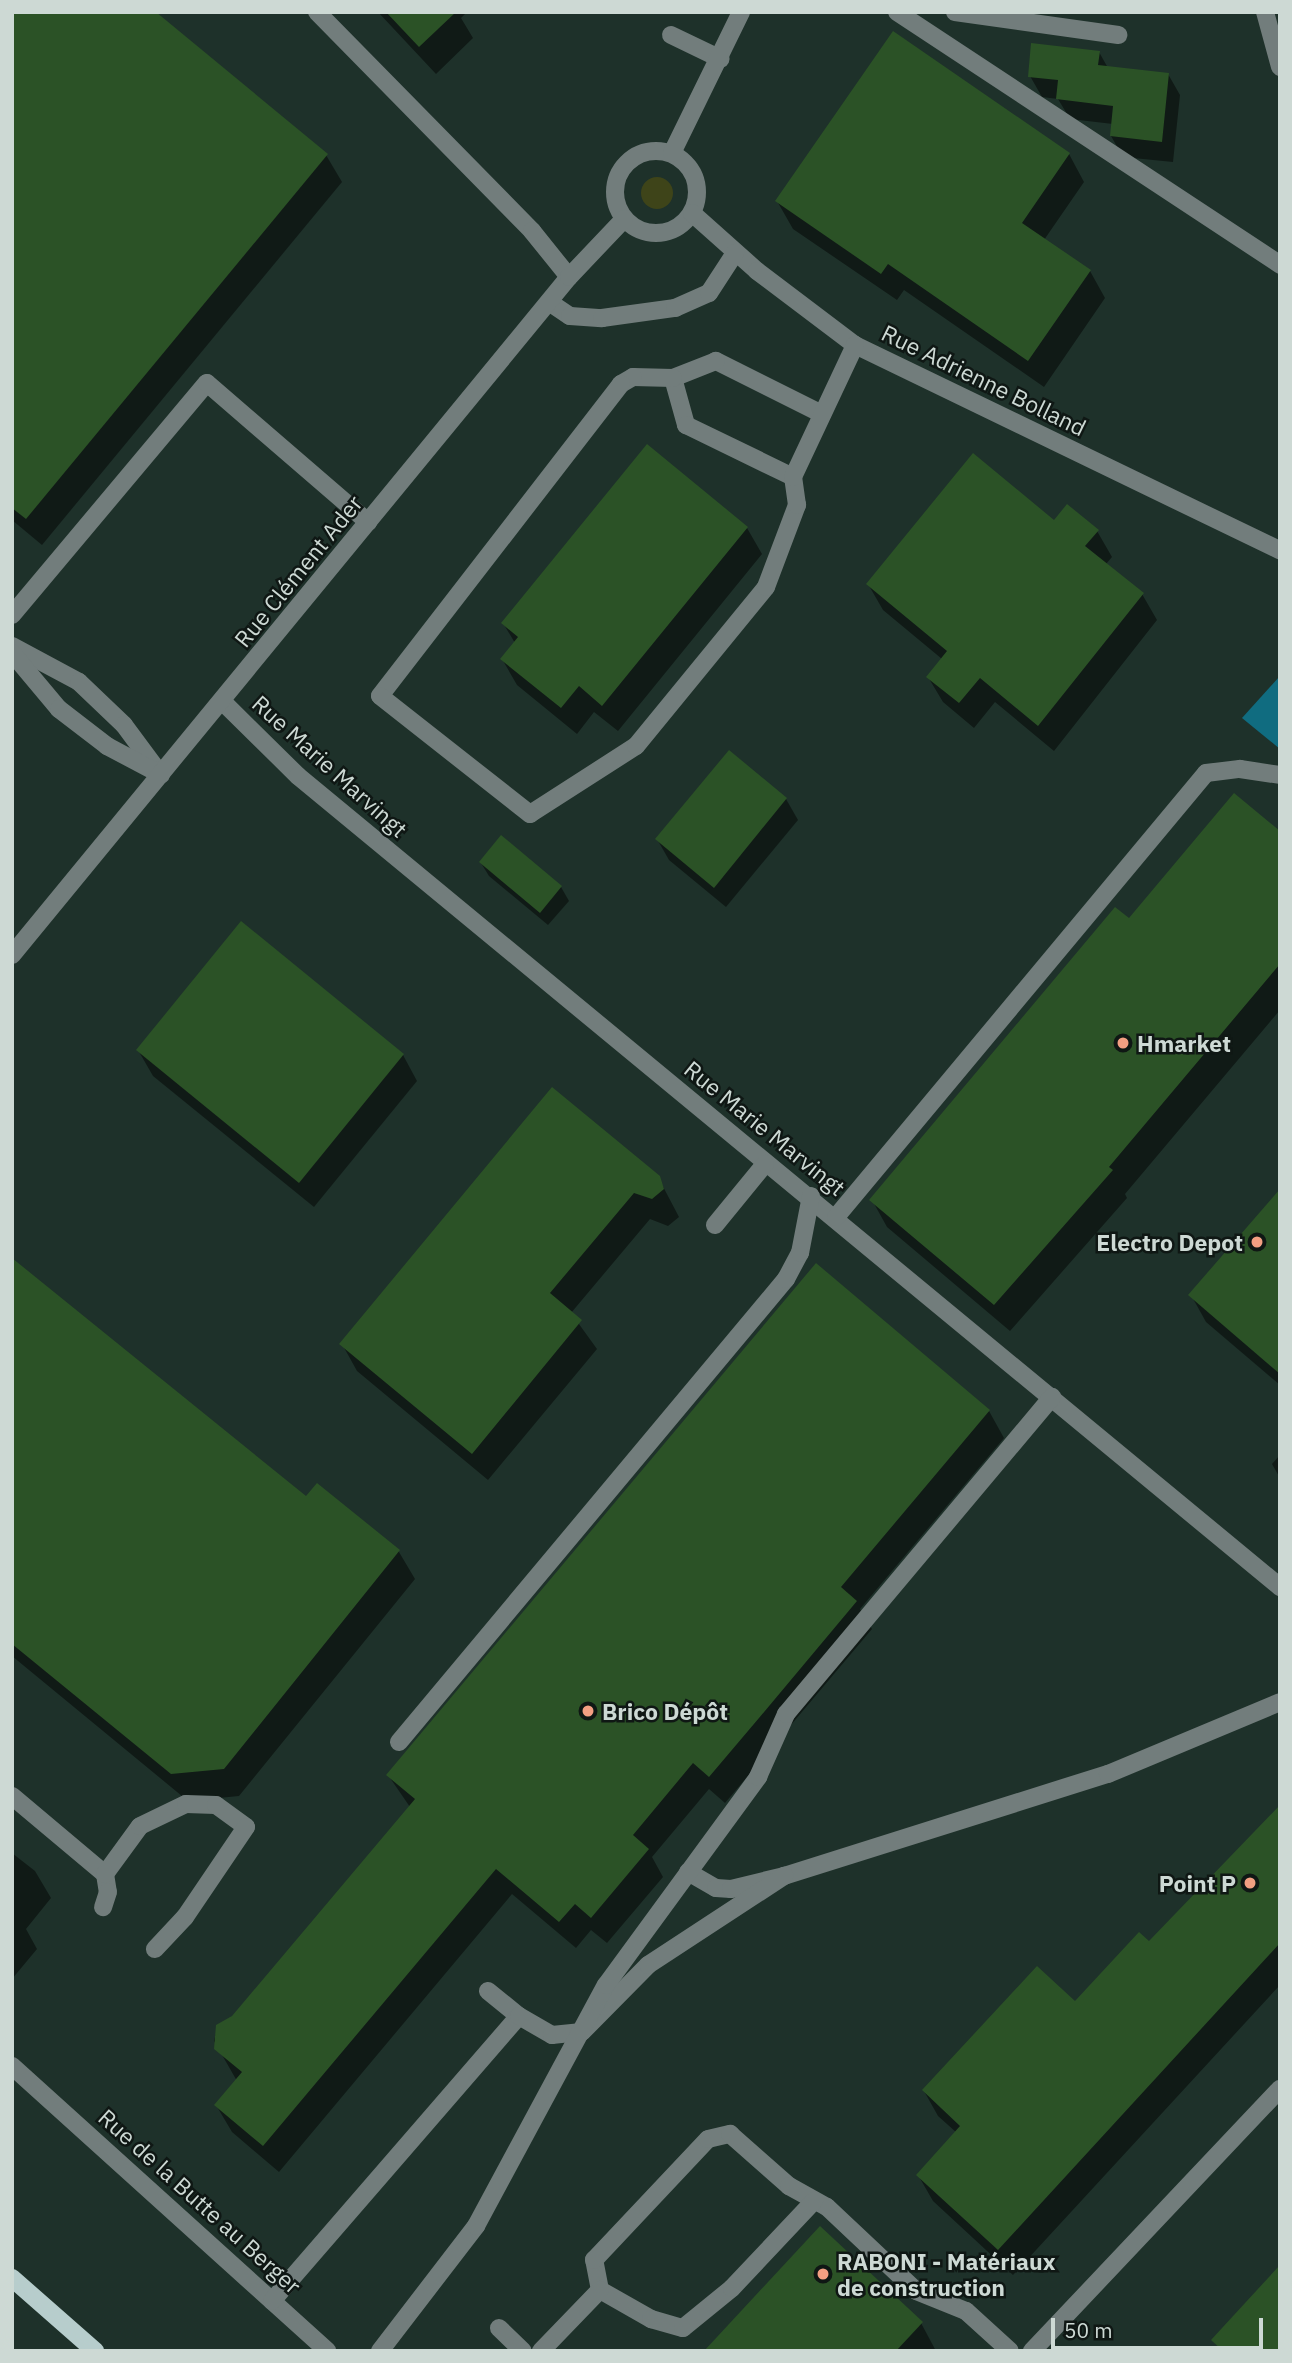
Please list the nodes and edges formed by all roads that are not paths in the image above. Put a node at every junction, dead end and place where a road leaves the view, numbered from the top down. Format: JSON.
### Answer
{"nodes":[{"id":1,"x":317,"y":12,"type":"edge"},
{"id":2,"x":741,"y":12,"type":"edge"},
{"id":3,"x":897,"y":12,"type":"edge"},
{"id":4,"x":955,"y":12,"type":"edge"},
{"id":5,"x":1265,"y":12,"type":"edge"},
{"id":6,"x":671,"y":35,"type":"dead end"},
{"id":7,"x":1118,"y":35,"type":"dead end"},
{"id":8,"x":721,"y":59,"type":"junction"},
{"id":9,"x":1280,"y":67,"type":"edge"},
{"id":10,"x":671,"y":153,"type":"junction"},
{"id":11,"x":692,"y":213,"type":"junction"},
{"id":12,"x":624,"y":219,"type":"junction"},
{"id":13,"x":735,"y":253,"type":"junction"},
{"id":14,"x":1280,"y":265,"type":"edge"},
{"id":15,"x":569,"y":277,"type":"junction"},
{"id":16,"x":549,"y":302,"type":"junction"},
{"id":17,"x":855,"y":345,"type":"junction"},
{"id":18,"x":673,"y":378,"type":"junction"},
{"id":19,"x":822,"y":414,"type":"junction"},
{"id":20,"x":793,"y":477,"type":"junction"},
{"id":21,"x":368,"y":522,"type":"junction"},
{"id":22,"x":1280,"y":550,"type":"edge"},
{"id":23,"x":12,"y":615,"type":"edge"},
{"id":24,"x":12,"y":646,"type":"edge"},
{"id":25,"x":12,"y":653,"type":"edge"},
{"id":26,"x":223,"y":702,"type":"junction"},
{"id":27,"x":160,"y":775,"type":"junction"},
{"id":28,"x":1280,"y":775,"type":"edge"},
{"id":29,"x":12,"y":955,"type":"edge"},
{"id":30,"x":765,"y":1164,"type":"junction"},
{"id":31,"x":811,"y":1196,"type":"junction"},
{"id":32,"x":836,"y":1217,"type":"junction"},
{"id":33,"x":715,"y":1225,"type":"dead end"},
{"id":34,"x":1052,"y":1397,"type":"junction"},
{"id":35,"x":1280,"y":1587,"type":"edge"},
{"id":36,"x":1280,"y":1702,"type":"edge"},
{"id":37,"x":398,"y":1742,"type":"dead end"},
{"id":38,"x":12,"y":1796,"type":"edge"},
{"id":39,"x":688,"y":1872,"type":"junction"},
{"id":40,"x":105,"y":1874,"type":"junction"},
{"id":41,"x":784,"y":1876,"type":"junction"},
{"id":42,"x":103,"y":1907,"type":"dead end"},
{"id":43,"x":155,"y":1949,"type":"dead end"},
{"id":44,"x":488,"y":1991,"type":"dead end"},
{"id":45,"x":519,"y":2016,"type":"junction"},
{"id":46,"x":582,"y":2032,"type":"junction"},
{"id":47,"x":12,"y":2066,"type":"edge"},
{"id":48,"x":12,"y":2074,"type":"edge"},
{"id":49,"x":39,"y":2088,"type":"junction"},
{"id":50,"x":1280,"y":2089,"type":"edge"},
{"id":51,"x":814,"y":2201,"type":"junction"},
{"id":52,"x":12,"y":2278,"type":"edge"},
{"id":53,"x":600,"y":2290,"type":"junction"},
{"id":54,"x":272,"y":2301,"type":"junction"},
{"id":55,"x":499,"y":2328,"type":"dead end"},
{"id":56,"x":95,"y":2351,"type":"edge"},
{"id":57,"x":327,"y":2351,"type":"edge"},
{"id":58,"x":380,"y":2351,"type":"edge"},
{"id":59,"x":523,"y":2351,"type":"edge"},
{"id":60,"x":541,"y":2351,"type":"edge"},
{"id":61,"x":1010,"y":2351,"type":"edge"},
{"id":62,"x":1032,"y":2351,"type":"edge"}],
"edges":[{"from":1,"to":15,"type":"street"},
{"from":2,"to":8,"type":"street"},
{"from":3,"to":14,"type":"street"},
{"from":4,"to":7,"type":"street"},
{"from":5,"to":9,"type":"street"},
{"from":6,"to":8,"type":"street"},
{"from":8,"to":10,"type":"street"},
{"from":10,"to":11,"type":"street"},
{"from":10,"to":12,"type":"street"},
{"from":11,"to":12,"type":"street"},
{"from":11,"to":13,"type":"street","name":"Rue Adrienne Bolland"},
{"from":12,"to":15,"type":"street","name":"Rue Clément Ader"},
{"from":13,"to":16,"type":"street"},
{"from":13,"to":17,"type":"street","name":"Rue Adrienne Bolland"},
{"from":15,"to":16,"type":"street","name":"Rue Clément Ader"},
{"from":16,"to":21,"type":"street","name":"Rue Clément Ader"},
{"from":17,"to":19,"type":"street"},
{"from":17,"to":22,"type":"street","name":"Rue Adrienne Bolland"},
{"from":18,"to":19,"type":"street"},
{"from":18,"to":20,"type":"street"},
{"from":18,"to":20,"type":"street"},
{"from":19,"to":20,"type":"street"},
{"from":21,"to":23,"type":"street"},
{"from":21,"to":26,"type":"street","name":"Rue Clément Ader"},
{"from":24,"to":27,"type":"street"},
{"from":25,"to":27,"type":"street"},
{"from":26,"to":27,"type":"street","name":"Rue Clément Ader"},
{"from":26,"to":30,"type":"street","name":"Rue Marie Marvingt"},
{"from":27,"to":29,"type":"street","name":"Rue Clément Ader"},
{"from":28,"to":32,"type":"street"},
{"from":30,"to":31,"type":"street","name":"Rue Marie Marvingt"},
{"from":30,"to":33,"type":"street"},
{"from":31,"to":32,"type":"street","name":"Rue Marie Marvingt"},
{"from":31,"to":37,"type":"street"},
{"from":32,"to":34,"type":"street","name":"Rue Marie Marvingt"},
{"from":34,"to":35,"type":"street","name":"Rue Marie Marvingt"},
{"from":34,"to":39,"type":"street"},
{"from":36,"to":41,"type":"street"},
{"from":38,"to":40,"type":"street"},
{"from":39,"to":41,"type":"street"},
{"from":39,"to":46,"type":"street"},
{"from":40,"to":42,"type":"street"},
{"from":40,"to":43,"type":"street"},
{"from":41,"to":46,"type":"street"},
{"from":44,"to":45,"type":"street"},
{"from":45,"to":46,"type":"street"},
{"from":45,"to":54,"type":"street"},
{"from":46,"to":58,"type":"street"},
{"from":47,"to":49,"type":"street"},
{"from":48,"to":49,"type":"street"},
{"from":49,"to":54,"type":"street","name":"Rue de la Butte au Berger"},
{"from":50,"to":62,"type":"street"},
{"from":51,"to":53,"type":"street"},
{"from":51,"to":53,"type":"street"},
{"from":51,"to":61,"type":"street"},
{"from":52,"to":56,"type":"main road"},
{"from":53,"to":60,"type":"street"},
{"from":54,"to":57,"type":"street","name":"Rue de la Butte au Berger"},
{"from":55,"to":59,"type":"street"}]}
